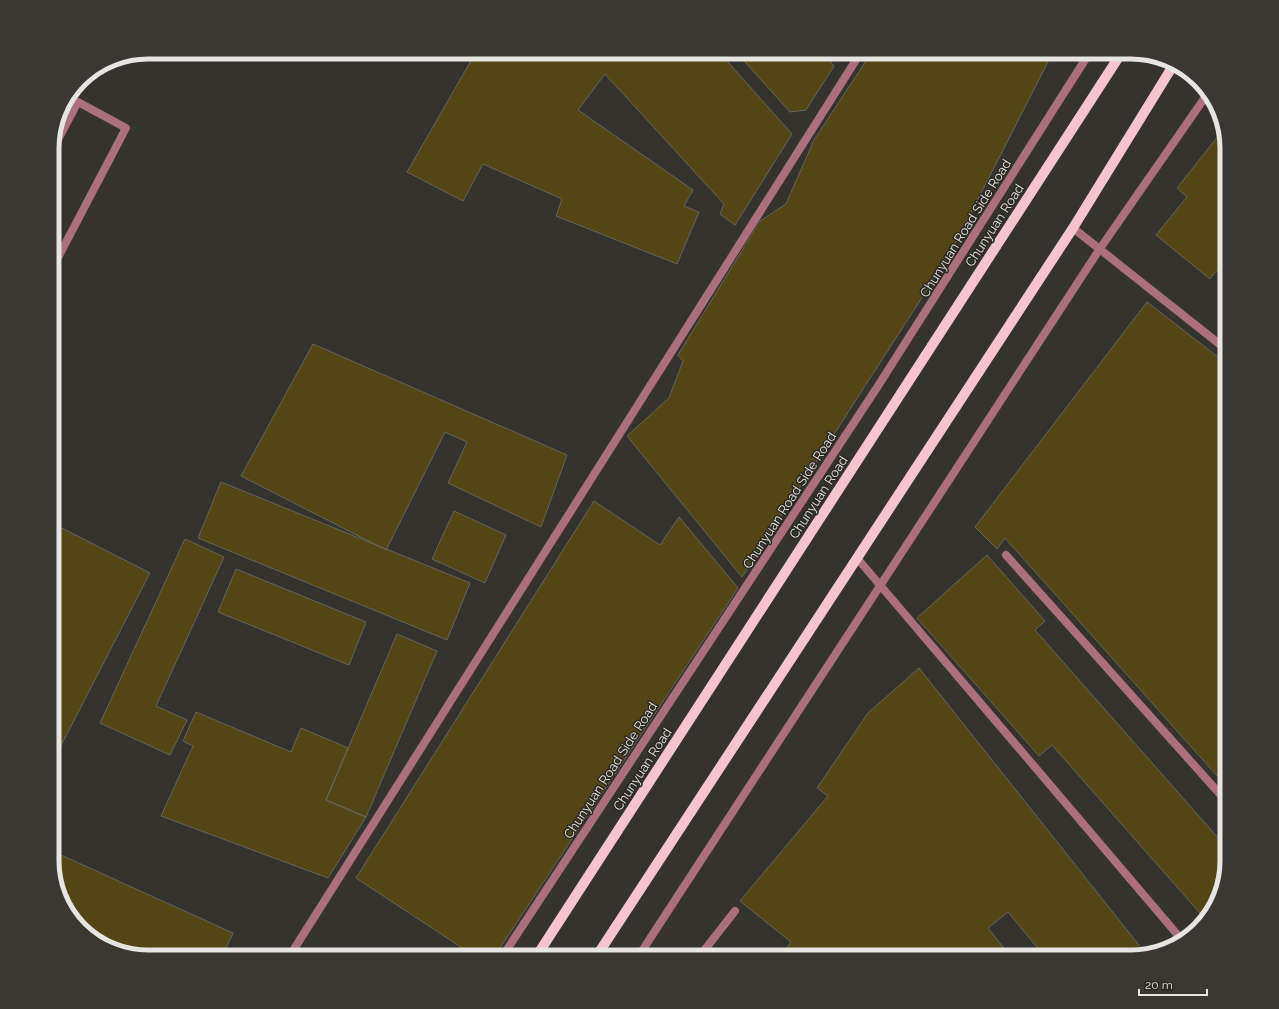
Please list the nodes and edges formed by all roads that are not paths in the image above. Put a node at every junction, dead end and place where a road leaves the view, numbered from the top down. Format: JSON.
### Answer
{"nodes":[{"id":1,"x":857,"y":59,"type":"edge"},
{"id":2,"x":1086,"y":59,"type":"edge"},
{"id":3,"x":1117,"y":59,"type":"edge"},
{"id":4,"x":1171,"y":69,"type":"edge"},
{"id":5,"x":1204,"y":98,"type":"edge"},
{"id":6,"x":60,"y":137,"type":"edge"},
{"id":7,"x":1073,"y":228,"type":"junction"},
{"id":8,"x":1099,"y":250,"type":"junction"},
{"id":9,"x":59,"y":256,"type":"edge"},
{"id":10,"x":1220,"y":345,"type":"edge"},
{"id":11,"x":1006,"y":555,"type":"dead end"},
{"id":12,"x":857,"y":558,"type":"junction"},
{"id":13,"x":880,"y":586,"type":"junction"},
{"id":14,"x":1220,"y":794,"type":"edge"},
{"id":15,"x":736,"y":910,"type":"dead end"},
{"id":16,"x":1179,"y":936,"type":"edge"},
{"id":17,"x":293,"y":950,"type":"edge"},
{"id":18,"x":507,"y":950,"type":"edge"},
{"id":19,"x":541,"y":950,"type":"edge"},
{"id":20,"x":601,"y":950,"type":"edge"},
{"id":21,"x":643,"y":950,"type":"edge"},
{"id":22,"x":705,"y":950,"type":"edge"}],
"edges":[{"from":1,"to":17,"type":"street"},
{"from":2,"to":18,"type":"street","name":"Chunyuan Road Side Road"},
{"from":3,"to":19,"type":"main road","name":"Chunyuan Road"},
{"from":4,"to":7,"type":"main road"},
{"from":5,"to":8,"type":"street"},
{"from":6,"to":9,"type":"street"},
{"from":7,"to":8,"type":"street"},
{"from":7,"to":12,"type":"main road"},
{"from":8,"to":10,"type":"street"},
{"from":8,"to":13,"type":"street"},
{"from":11,"to":14,"type":"street"},
{"from":12,"to":13,"type":"street"},
{"from":12,"to":20,"type":"main road"},
{"from":13,"to":16,"type":"street"},
{"from":13,"to":21,"type":"street"},
{"from":15,"to":22,"type":"street"}]}
